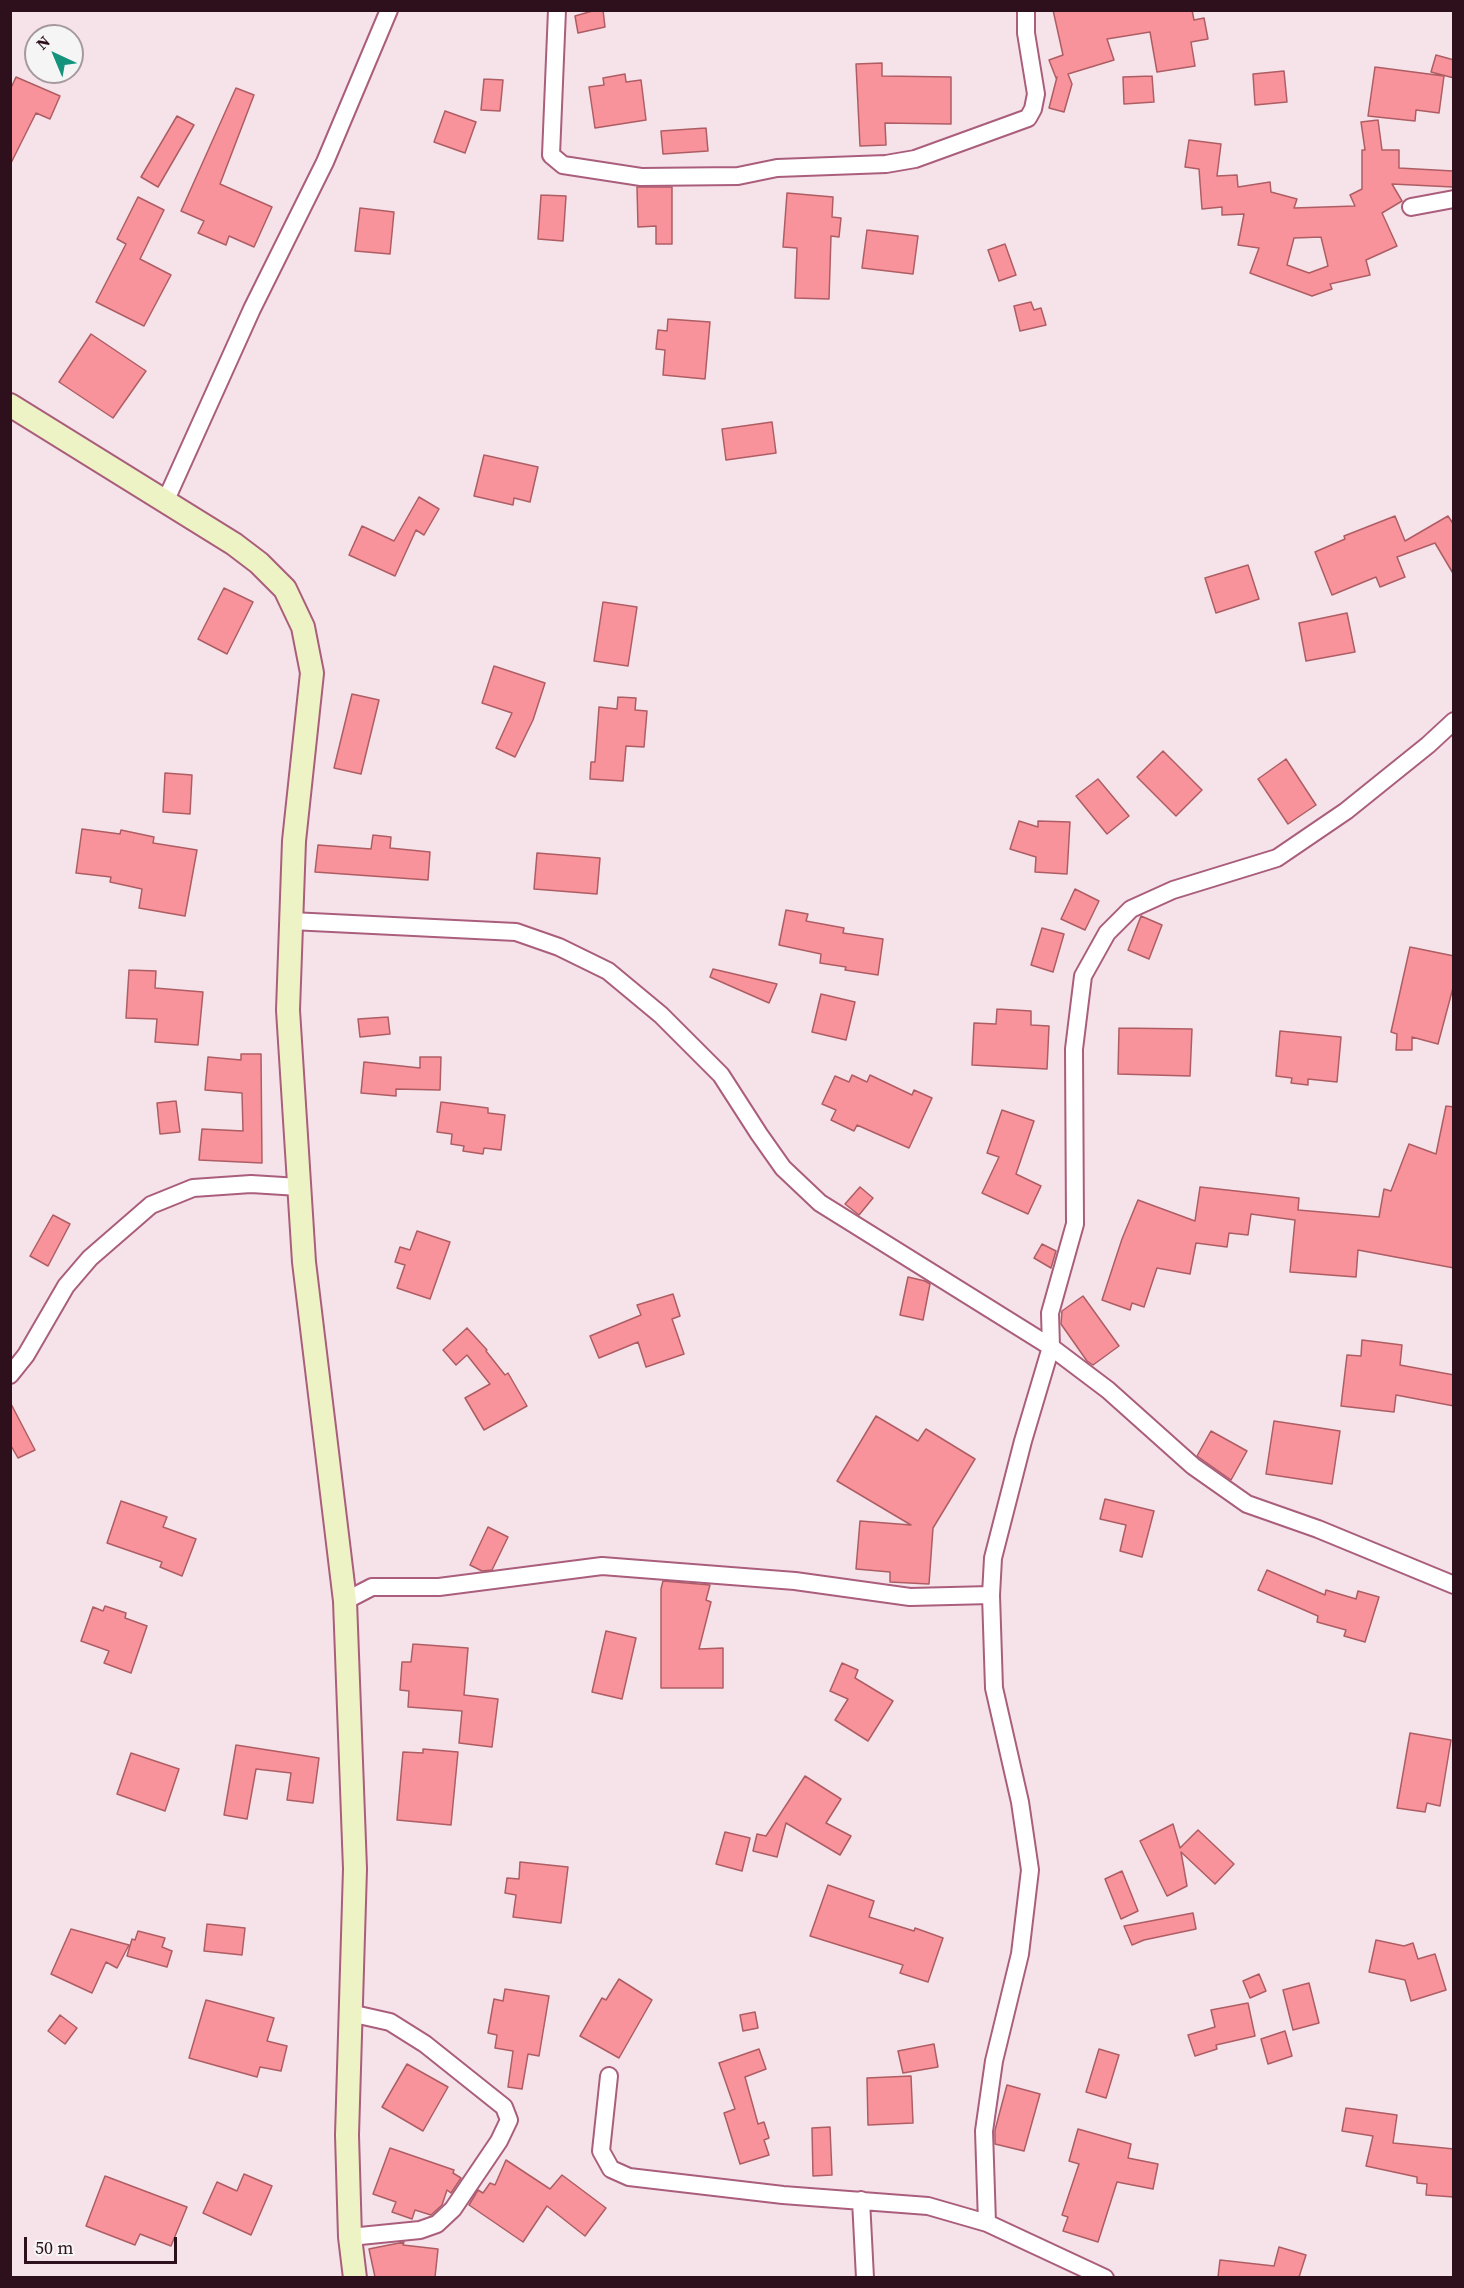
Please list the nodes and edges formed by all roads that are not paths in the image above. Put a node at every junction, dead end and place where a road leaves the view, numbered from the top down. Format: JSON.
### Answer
{"nodes":[{"id":1,"x":389,"y":10,"type":"edge"},
{"id":2,"x":556,"y":10,"type":"edge"},
{"id":3,"x":1026,"y":10,"type":"edge"},
{"id":4,"x":1454,"y":199,"type":"edge"},
{"id":5,"x":1411,"y":207,"type":"dead end"},
{"id":6,"x":10,"y":405,"type":"edge"},
{"id":7,"x":165,"y":502,"type":"junction"},
{"id":8,"x":1454,"y":720,"type":"edge"},
{"id":9,"x":291,"y":921,"type":"junction"},
{"id":10,"x":299,"y":1187,"type":"junction"},
{"id":11,"x":1051,"y":1347,"type":"junction"},
{"id":12,"x":10,"y":1375,"type":"edge"},
{"id":13,"x":1454,"y":1585,"type":"edge"},
{"id":14,"x":991,"y":1595,"type":"junction"},
{"id":15,"x":345,"y":1601,"type":"junction"},
{"id":16,"x":350,"y":2013,"type":"junction"},
{"id":17,"x":609,"y":2076,"type":"dead end"},
{"id":18,"x":861,"y":2200,"type":"junction"},
{"id":19,"x":987,"y":2223,"type":"junction"},
{"id":20,"x":350,"y":2237,"type":"junction"},
{"id":21,"x":355,"y":2277,"type":"edge"},
{"id":22,"x":865,"y":2277,"type":"edge"},
{"id":23,"x":1104,"y":2277,"type":"edge"}],
"edges":[{"from":1,"to":7,"type":"street"},
{"from":2,"to":3,"type":"street"},
{"from":4,"to":5,"type":"street"},
{"from":6,"to":7,"type":"main road"},
{"from":7,"to":9,"type":"main road"},
{"from":8,"to":11,"type":"street"},
{"from":9,"to":10,"type":"main road"},
{"from":9,"to":11,"type":"street"},
{"from":10,"to":12,"type":"street"},
{"from":10,"to":15,"type":"main road"},
{"from":11,"to":13,"type":"street"},
{"from":11,"to":14,"type":"street"},
{"from":14,"to":15,"type":"street"},
{"from":14,"to":19,"type":"street"},
{"from":15,"to":16,"type":"main road"},
{"from":16,"to":20,"type":"main road"},
{"from":16,"to":20,"type":"street"},
{"from":17,"to":18,"type":"street"},
{"from":18,"to":19,"type":"street"},
{"from":18,"to":22,"type":"street"},
{"from":19,"to":23,"type":"street"},
{"from":20,"to":21,"type":"main road"}]}
